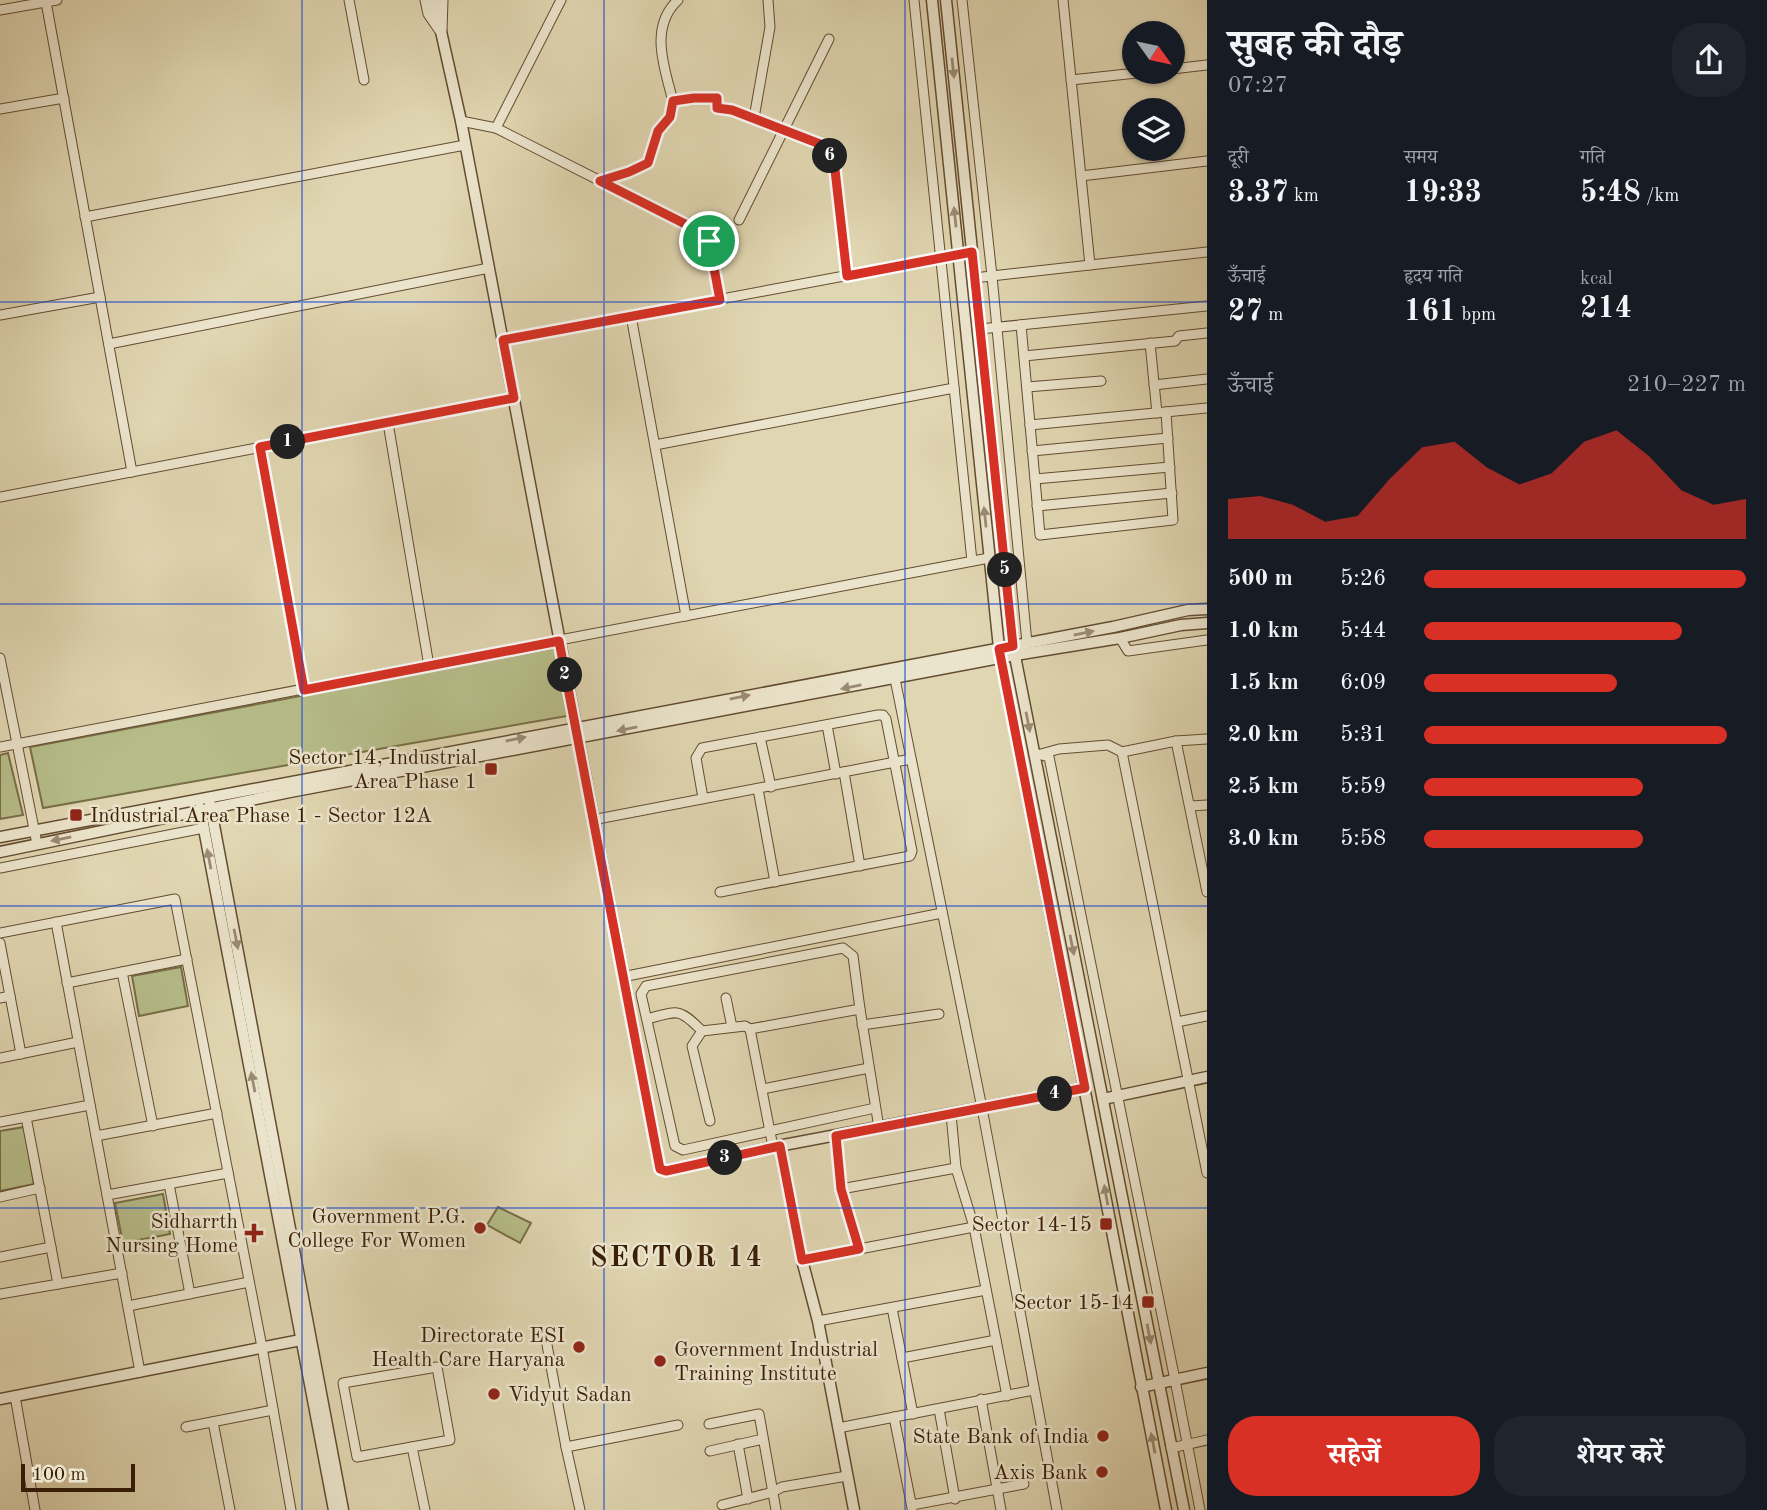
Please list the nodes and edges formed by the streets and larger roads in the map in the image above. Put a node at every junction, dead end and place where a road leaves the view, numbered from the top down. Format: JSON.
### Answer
{"nodes":[{"id":1,"x":57,"y":0,"type":"edge"},
{"id":2,"x":349,"y":0,"type":"edge"},
{"id":3,"x":425,"y":0,"type":"edge"},
{"id":4,"x":434,"y":0,"type":"edge"},
{"id":5,"x":443,"y":0,"type":"edge"},
{"id":6,"x":561,"y":0,"type":"edge"},
{"id":7,"x":678,"y":0,"type":"edge"},
{"id":8,"x":768,"y":0,"type":"edge"},
{"id":9,"x":914,"y":0,"type":"edge"},
{"id":10,"x":932,"y":0,"type":"edge"},
{"id":11,"x":946,"y":0,"type":"edge"},
{"id":12,"x":962,"y":0,"type":"edge"},
{"id":13,"x":1063,"y":0,"type":"edge"},
{"id":14,"x":46,"y":2,"type":"junction"},
{"id":15,"x":0,"y":10,"type":"edge"},
{"id":16,"x":442,"y":34,"type":"junction"},
{"id":17,"x":829,"y":39,"type":"dead end"},
{"id":18,"x":1207,"y":65,"type":"edge"},
{"id":19,"x":1185,"y":68,"type":"edge"},
{"id":20,"x":1122,"y":75,"type":"edge"},
{"id":21,"x":364,"y":80,"type":"dead end"},
{"id":22,"x":1071,"y":80,"type":"junction"},
{"id":23,"x":64,"y":98,"type":"junction"},
{"id":24,"x":673,"y":101,"type":"junction"},
{"id":25,"x":0,"y":109,"type":"edge"},
{"id":26,"x":754,"y":118,"type":"junction"},
{"id":27,"x":461,"y":121,"type":"junction"},
{"id":28,"x":496,"y":128,"type":"junction"},
{"id":29,"x":783,"y":131,"type":"junction"},
{"id":30,"x":465,"y":145,"type":"junction"},
{"id":31,"x":1207,"y":161,"type":"edge"},
{"id":32,"x":1081,"y":176,"type":"junction"},
{"id":33,"x":600,"y":181,"type":"junction"},
{"id":34,"x":85,"y":217,"type":"junction"},
{"id":35,"x":739,"y":220,"type":"dead end"},
{"id":36,"x":972,"y":252,"type":"junction"},
{"id":37,"x":1207,"y":253,"type":"edge"},
{"id":38,"x":959,"y":255,"type":"junction"},
{"id":39,"x":940,"y":258,"type":"junction"},
{"id":40,"x":1090,"y":265,"type":"junction"},
{"id":41,"x":489,"y":268,"type":"junction"},
{"id":42,"x":847,"y":276,"type":"junction"},
{"id":43,"x":992,"y":276,"type":"junction"},
{"id":44,"x":974,"y":278,"type":"junction"},
{"id":45,"x":100,"y":297,"type":"junction"},
{"id":46,"x":720,"y":300,"type":"junction"},
{"id":47,"x":1207,"y":306,"type":"edge"},
{"id":48,"x":0,"y":315,"type":"edge"},
{"id":49,"x":631,"y":316,"type":"junction"},
{"id":50,"x":1021,"y":324,"type":"junction"},
{"id":51,"x":997,"y":327,"type":"junction"},
{"id":52,"x":980,"y":329,"type":"junction"},
{"id":53,"x":1207,"y":333,"type":"edge"},
{"id":54,"x":503,"y":340,"type":"junction"},
{"id":55,"x":1150,"y":343,"type":"junction"},
{"id":56,"x":108,"y":344,"type":"junction"},
{"id":57,"x":1024,"y":356,"type":"junction"},
{"id":58,"x":1207,"y":379,"type":"edge"},
{"id":59,"x":1101,"y":381,"type":"dead end"},
{"id":60,"x":1154,"y":384,"type":"junction"},
{"id":61,"x":1027,"y":387,"type":"junction"},
{"id":62,"x":954,"y":388,"type":"junction"},
{"id":63,"x":514,"y":398,"type":"junction"},
{"id":64,"x":1207,"y":408,"type":"edge"},
{"id":65,"x":1161,"y":412,"type":"junction"},
{"id":66,"x":388,"y":423,"type":"junction"},
{"id":67,"x":1030,"y":425,"type":"junction"},
{"id":68,"x":1168,"y":438,"type":"junction"},
{"id":69,"x":655,"y":445,"type":"junction"},
{"id":70,"x":260,"y":447,"type":"junction"},
{"id":71,"x":1032,"y":451,"type":"junction"},
{"id":72,"x":1170,"y":467,"type":"junction"},
{"id":73,"x":132,"y":472,"type":"junction"},
{"id":74,"x":1035,"y":480,"type":"junction"},
{"id":75,"x":1172,"y":493,"type":"junction"},
{"id":76,"x":0,"y":498,"type":"edge"},
{"id":77,"x":1038,"y":506,"type":"junction"},
{"id":78,"x":989,"y":558,"type":"junction"},
{"id":79,"x":972,"y":561,"type":"junction"},
{"id":80,"x":1207,"y":609,"type":"edge"},
{"id":81,"x":687,"y":616,"type":"junction"},
{"id":82,"x":1207,"y":623,"type":"edge"},
{"id":83,"x":1120,"y":638,"type":"junction"},
{"id":84,"x":1207,"y":640,"type":"edge"},
{"id":85,"x":559,"y":641,"type":"junction"},
{"id":86,"x":1027,"y":643,"type":"junction"},
{"id":87,"x":1014,"y":650,"type":"junction"},
{"id":88,"x":1000,"y":653,"type":"junction"},
{"id":89,"x":0,"y":658,"type":"edge"},
{"id":90,"x":429,"y":666,"type":"junction"},
{"id":91,"x":894,"y":673,"type":"junction"},
{"id":92,"x":304,"y":690,"type":"junction"},
{"id":93,"x":827,"y":725,"type":"junction"},
{"id":94,"x":576,"y":733,"type":"junction"},
{"id":95,"x":760,"y":737,"type":"junction"},
{"id":96,"x":1207,"y":739,"type":"edge"},
{"id":97,"x":1176,"y":741,"type":"junction"},
{"id":98,"x":17,"y":744,"type":"junction"},
{"id":99,"x":0,"y":747,"type":"edge"},
{"id":100,"x":1122,"y":752,"type":"junction"},
{"id":101,"x":1037,"y":754,"type":"junction"},
{"id":102,"x":911,"y":759,"type":"junction"},
{"id":103,"x":894,"y":762,"type":"junction"},
{"id":104,"x":840,"y":773,"type":"junction"},
{"id":105,"x":771,"y":787,"type":"junction"},
{"id":106,"x":758,"y":789,"type":"junction"},
{"id":107,"x":203,"y":798,"type":"junction"},
{"id":108,"x":704,"y":798,"type":"junction"},
{"id":109,"x":1207,"y":805,"type":"edge"},
{"id":110,"x":1191,"y":806,"type":"junction"},
{"id":111,"x":206,"y":811,"type":"junction"},
{"id":112,"x":592,"y":820,"type":"junction"},
{"id":113,"x":204,"y":828,"type":"junction"},
{"id":114,"x":34,"y":830,"type":"junction"},
{"id":115,"x":0,"y":837,"type":"edge"},
{"id":116,"x":37,"y":844,"type":"junction"},
{"id":117,"x":0,"y":852,"type":"edge"},
{"id":118,"x":860,"y":866,"type":"junction"},
{"id":119,"x":0,"y":868,"type":"edge"},
{"id":120,"x":775,"y":882,"type":"junction"},
{"id":121,"x":720,"y":892,"type":"dead end"},
{"id":122,"x":1207,"y":892,"type":"edge"},
{"id":123,"x":943,"y":914,"type":"junction"},
{"id":124,"x":56,"y":922,"type":"junction"},
{"id":125,"x":0,"y":933,"type":"edge"},
{"id":126,"x":0,"y":943,"type":"edge"},
{"id":127,"x":187,"y":959,"type":"junction"},
{"id":128,"x":122,"y":972,"type":"junction"},
{"id":129,"x":622,"y":978,"type":"junction"},
{"id":130,"x":67,"y":983,"type":"junction"},
{"id":131,"x":10,"y":996,"type":"junction"},
{"id":132,"x":0,"y":998,"type":"edge"},
{"id":133,"x":726,"y":998,"type":"dead end"},
{"id":134,"x":860,"y":1009,"type":"junction"},
{"id":135,"x":939,"y":1014,"type":"dead end"},
{"id":136,"x":1207,"y":1016,"type":"edge"},
{"id":137,"x":647,"y":1019,"type":"junction"},
{"id":138,"x":1177,"y":1022,"type":"junction"},
{"id":139,"x":863,"y":1025,"type":"junction"},
{"id":140,"x":732,"y":1027,"type":"junction"},
{"id":141,"x":750,"y":1029,"type":"junction"},
{"id":142,"x":702,"y":1031,"type":"junction"},
{"id":143,"x":78,"y":1042,"type":"junction"},
{"id":144,"x":21,"y":1054,"type":"junction"},
{"id":145,"x":0,"y":1058,"type":"edge"},
{"id":146,"x":869,"y":1068,"type":"junction"},
{"id":147,"x":1207,"y":1077,"type":"edge"},
{"id":148,"x":1189,"y":1080,"type":"junction"},
{"id":149,"x":762,"y":1089,"type":"junction"},
{"id":150,"x":1086,"y":1091,"type":"junction"},
{"id":151,"x":1102,"y":1095,"type":"junction"},
{"id":152,"x":1117,"y":1095,"type":"junction"},
{"id":153,"x":90,"y":1105,"type":"junction"},
{"id":154,"x":876,"y":1108,"type":"junction"},
{"id":155,"x":982,"y":1108,"type":"junction"},
{"id":156,"x":217,"y":1114,"type":"junction"},
{"id":157,"x":951,"y":1114,"type":"junction"},
{"id":158,"x":26,"y":1117,"type":"junction"},
{"id":159,"x":710,"y":1121,"type":"dead end"},
{"id":160,"x":0,"y":1122,"type":"edge"},
{"id":161,"x":153,"y":1126,"type":"junction"},
{"id":162,"x":879,"y":1128,"type":"junction"},
{"id":163,"x":769,"y":1130,"type":"junction"},
{"id":164,"x":96,"y":1136,"type":"junction"},
{"id":165,"x":836,"y":1136,"type":"junction"},
{"id":166,"x":777,"y":1147,"type":"junction"},
{"id":167,"x":956,"y":1168,"type":"junction"},
{"id":168,"x":228,"y":1173,"type":"junction"},
{"id":169,"x":1207,"y":1173,"type":"edge"},
{"id":170,"x":169,"y":1184,"type":"junction"},
{"id":171,"x":40,"y":1188,"type":"junction"},
{"id":172,"x":841,"y":1189,"type":"junction"},
{"id":173,"x":107,"y":1195,"type":"junction"},
{"id":174,"x":0,"y":1197,"type":"edge"},
{"id":175,"x":974,"y":1227,"type":"junction"},
{"id":176,"x":51,"y":1247,"type":"junction"},
{"id":177,"x":859,"y":1249,"type":"junction"},
{"id":178,"x":0,"y":1257,"type":"edge"},
{"id":179,"x":802,"y":1260,"type":"junction"},
{"id":180,"x":122,"y":1273,"type":"junction"},
{"id":181,"x":249,"y":1282,"type":"junction"},
{"id":182,"x":58,"y":1284,"type":"junction"},
{"id":183,"x":986,"y":1290,"type":"junction"},
{"id":184,"x":0,"y":1294,"type":"edge"},
{"id":185,"x":190,"y":1294,"type":"junction"},
{"id":186,"x":128,"y":1306,"type":"junction"},
{"id":187,"x":892,"y":1308,"type":"junction"},
{"id":188,"x":818,"y":1321,"type":"junction"},
{"id":189,"x":306,"y":1339,"type":"junction"},
{"id":190,"x":996,"y":1339,"type":"junction"},
{"id":191,"x":547,"y":1345,"type":"dead end"},
{"id":192,"x":262,"y":1347,"type":"junction"},
{"id":193,"x":902,"y":1357,"type":"junction"},
{"id":194,"x":140,"y":1372,"type":"junction"},
{"id":195,"x":1207,"y":1373,"type":"edge"},
{"id":196,"x":1175,"y":1380,"type":"junction"},
{"id":197,"x":1159,"y":1383,"type":"junction"},
{"id":198,"x":1141,"y":1387,"type":"junction"},
{"id":199,"x":1034,"y":1390,"type":"junction"},
{"id":200,"x":15,"y":1396,"type":"junction"},
{"id":201,"x":1007,"y":1396,"type":"junction"},
{"id":202,"x":0,"y":1399,"type":"edge"},
{"id":203,"x":981,"y":1399,"type":"junction"},
{"id":204,"x":939,"y":1409,"type":"junction"},
{"id":205,"x":273,"y":1410,"type":"junction"},
{"id":206,"x":913,"y":1414,"type":"junction"},
{"id":207,"x":894,"y":1417,"type":"junction"},
{"id":208,"x":214,"y":1422,"type":"junction"},
{"id":209,"x":709,"y":1424,"type":"dead end"},
{"id":210,"x":678,"y":1425,"type":"dead end"},
{"id":211,"x":186,"y":1427,"type":"dead end"},
{"id":212,"x":838,"y":1428,"type":"junction"},
{"id":213,"x":763,"y":1439,"type":"junction"},
{"id":214,"x":1207,"y":1440,"type":"edge"},
{"id":215,"x":738,"y":1444,"type":"junction"},
{"id":216,"x":1187,"y":1444,"type":"junction"},
{"id":217,"x":412,"y":1447,"type":"junction"},
{"id":218,"x":566,"y":1447,"type":"junction"},
{"id":219,"x":1171,"y":1448,"type":"junction"},
{"id":220,"x":710,"y":1451,"type":"dead end"},
{"id":221,"x":847,"y":1476,"type":"junction"},
{"id":222,"x":1024,"y":1485,"type":"dead end"},
{"id":223,"x":996,"y":1489,"type":"junction"},
{"id":224,"x":773,"y":1493,"type":"junction"},
{"id":225,"x":748,"y":1499,"type":"junction"},
{"id":226,"x":955,"y":1499,"type":"junction"},
{"id":227,"x":722,"y":1505,"type":"dead end"},
{"id":228,"x":912,"y":1507,"type":"edge"},
{"id":229,"x":35,"y":1510,"type":"edge"},
{"id":230,"x":230,"y":1510,"type":"edge"},
{"id":231,"x":291,"y":1510,"type":"edge"},
{"id":232,"x":334,"y":1510,"type":"edge"},
{"id":233,"x":343,"y":1510,"type":"edge"},
{"id":234,"x":425,"y":1510,"type":"edge"},
{"id":235,"x":580,"y":1510,"type":"edge"},
{"id":236,"x":776,"y":1510,"type":"edge"},
{"id":237,"x":854,"y":1510,"type":"edge"},
{"id":238,"x":1001,"y":1510,"type":"edge"},
{"id":239,"x":1057,"y":1510,"type":"edge"},
{"id":240,"x":1166,"y":1510,"type":"edge"},
{"id":241,"x":1184,"y":1510,"type":"edge"},
{"id":242,"x":1200,"y":1510,"type":"edge"}],
"edges":[{"from":1,"to":14,"type":"street"},
{"from":2,"to":21,"type":"street"},
{"from":3,"to":16,"type":"street"},
{"from":4,"to":16,"type":"street"},
{"from":5,"to":16,"type":"street"},
{"from":6,"to":28,"type":"street"},
{"from":7,"to":24,"type":"street"},
{"from":8,"to":26,"type":"street"},
{"from":9,"to":39,"type":"street"},
{"from":38,"to":10,"type":"street","one_way":true},
{"from":11,"to":36,"type":"street","one_way":true},
{"from":12,"to":43,"type":"street"},
{"from":13,"to":22,"type":"street"},
{"from":14,"to":15,"type":"street"},
{"from":14,"to":23,"type":"street"},
{"from":16,"to":27,"type":"street"},
{"from":17,"to":29,"type":"street"},
{"from":18,"to":19,"type":"street"},
{"from":20,"to":22,"type":"street"},
{"from":22,"to":32,"type":"street"},
{"from":23,"to":25,"type":"street"},
{"from":23,"to":34,"type":"street"},
{"from":24,"to":26,"type":"street"},
{"from":24,"to":33,"type":"street"},
{"from":26,"to":29,"type":"street"},
{"from":27,"to":28,"type":"street"},
{"from":27,"to":30,"type":"street"},
{"from":28,"to":33,"type":"street"},
{"from":29,"to":35,"type":"street"},
{"from":29,"to":42,"type":"street"},
{"from":30,"to":34,"type":"street"},
{"from":30,"to":41,"type":"street"},
{"from":31,"to":32,"type":"street"},
{"from":32,"to":40,"type":"street"},
{"from":33,"to":46,"type":"street"},
{"from":34,"to":45,"type":"street"},
{"from":36,"to":38,"type":"street"},
{"from":36,"to":44,"type":"street"},
{"from":37,"to":40,"type":"street"},
{"from":38,"to":39,"type":"street"},
{"from":78,"to":38,"type":"street","one_way":true},
{"from":39,"to":42,"type":"street"},
{"from":39,"to":62,"type":"street"},
{"from":40,"to":43,"type":"street"},
{"from":41,"to":54,"type":"street"},
{"from":41,"to":56,"type":"street"},
{"from":42,"to":46,"type":"street"},
{"from":43,"to":44,"type":"street"},
{"from":43,"to":51,"type":"street"},
{"from":44,"to":52,"type":"street"},
{"from":45,"to":48,"type":"street"},
{"from":45,"to":56,"type":"street"},
{"from":46,"to":49,"type":"street"},
{"from":47,"to":50,"type":"street"},
{"from":49,"to":54,"type":"street"},
{"from":49,"to":69,"type":"street"},
{"from":50,"to":51,"type":"street"},
{"from":50,"to":57,"type":"street"},
{"from":51,"to":52,"type":"street"},
{"from":51,"to":86,"type":"street"},
{"from":52,"to":87,"type":"street"},
{"from":53,"to":55,"type":"street"},
{"from":54,"to":63,"type":"street"},
{"from":55,"to":57,"type":"street"},
{"from":55,"to":60,"type":"street"},
{"from":56,"to":73,"type":"street"},
{"from":57,"to":61,"type":"street"},
{"from":58,"to":60,"type":"street"},
{"from":59,"to":61,"type":"street"},
{"from":60,"to":65,"type":"street"},
{"from":61,"to":67,"type":"street"},
{"from":62,"to":69,"type":"street"},
{"from":62,"to":79,"type":"street"},
{"from":63,"to":66,"type":"street"},
{"from":63,"to":85,"type":"street"},
{"from":64,"to":65,"type":"street"},
{"from":65,"to":67,"type":"street"},
{"from":65,"to":68,"type":"street"},
{"from":66,"to":70,"type":"street"},
{"from":66,"to":90,"type":"street"},
{"from":67,"to":71,"type":"street"},
{"from":68,"to":71,"type":"street"},
{"from":68,"to":72,"type":"street"},
{"from":69,"to":81,"type":"street"},
{"from":70,"to":73,"type":"street"},
{"from":70,"to":92,"type":"street"},
{"from":71,"to":74,"type":"street"},
{"from":72,"to":74,"type":"street"},
{"from":72,"to":75,"type":"street"},
{"from":73,"to":76,"type":"street"},
{"from":74,"to":77,"type":"street"},
{"from":75,"to":77,"type":"street"},
{"from":75,"to":77,"type":"street"},
{"from":78,"to":79,"type":"street"},
{"from":78,"to":88,"type":"street"},
{"from":79,"to":81,"type":"street"},
{"from":86,"to":80,"type":"street","one_way":true},
{"from":81,"to":85,"type":"street"},
{"from":82,"to":83,"type":"street"},
{"from":83,"to":84,"type":"street"},
{"from":83,"to":87,"type":"street"},
{"from":85,"to":90,"type":"street"},
{"from":85,"to":94,"type":"street"},
{"from":86,"to":87,"type":"street"},
{"from":87,"to":88,"type":"street"},
{"from":87,"to":101,"type":"street","one_way":true},
{"from":88,"to":91,"type":"street"},
{"from":88,"to":150,"type":"street"},
{"from":89,"to":98,"type":"street"},
{"from":90,"to":92,"type":"street"},
{"from":91,"to":94,"type":"street"},
{"from":91,"to":102,"type":"street"},
{"from":92,"to":98,"type":"street"},
{"from":93,"to":95,"type":"street"},
{"from":93,"to":103,"type":"street"},
{"from":93,"to":104,"type":"street"},
{"from":107,"to":94,"type":"street","one_way":true},
{"from":94,"to":111,"type":"street"},
{"from":94,"to":112,"type":"street"},
{"from":95,"to":105,"type":"street"},
{"from":95,"to":108,"type":"street"},
{"from":96,"to":97,"type":"street"},
{"from":97,"to":100,"type":"street"},
{"from":97,"to":110,"type":"street"},
{"from":98,"to":99,"type":"street"},
{"from":98,"to":114,"type":"street"},
{"from":100,"to":101,"type":"street"},
{"from":100,"to":138,"type":"street"},
{"from":101,"to":151,"type":"street","one_way":true},
{"from":101,"to":152,"type":"street"},
{"from":102,"to":103,"type":"street"},
{"from":102,"to":123,"type":"street"},
{"from":103,"to":104,"type":"street"},
{"from":103,"to":118,"type":"street"},
{"from":104,"to":105,"type":"street"},
{"from":104,"to":118,"type":"street"},
{"from":105,"to":106,"type":"street"},
{"from":106,"to":108,"type":"street"},
{"from":106,"to":120,"type":"street"},
{"from":107,"to":111,"type":"street"},
{"from":107,"to":114,"type":"street"},
{"from":108,"to":112,"type":"street"},
{"from":109,"to":110,"type":"street"},
{"from":110,"to":122,"type":"street"},
{"from":111,"to":113,"type":"street"},
{"from":111,"to":116,"type":"street","one_way":true},
{"from":111,"to":189,"type":"street","one_way":true},
{"from":112,"to":129,"type":"street"},
{"from":113,"to":119,"type":"street"},
{"from":189,"to":113,"type":"street","one_way":true},
{"from":114,"to":115,"type":"street"},
{"from":114,"to":116,"type":"street"},
{"from":116,"to":117,"type":"street"},
{"from":118,"to":120,"type":"street"},
{"from":120,"to":121,"type":"street"},
{"from":123,"to":129,"type":"street"},
{"from":123,"to":155,"type":"street"},
{"from":124,"to":125,"type":"street"},
{"from":124,"to":127,"type":"street"},
{"from":124,"to":130,"type":"street"},
{"from":126,"to":131,"type":"street"},
{"from":127,"to":128,"type":"street"},
{"from":127,"to":156,"type":"street"},
{"from":128,"to":130,"type":"street"},
{"from":128,"to":161,"type":"street"},
{"from":129,"to":166,"type":"street"},
{"from":130,"to":143,"type":"street"},
{"from":131,"to":132,"type":"street"},
{"from":131,"to":144,"type":"street"},
{"from":133,"to":140,"type":"street"},
{"from":134,"to":137,"type":"street"},
{"from":134,"to":139,"type":"street"},
{"from":134,"to":141,"type":"street"},
{"from":135,"to":139,"type":"street"},
{"from":136,"to":138,"type":"street"},
{"from":137,"to":142,"type":"street"},
{"from":137,"to":163,"type":"street"},
{"from":138,"to":148,"type":"street"},
{"from":139,"to":146,"type":"street"},
{"from":140,"to":141,"type":"street"},
{"from":140,"to":142,"type":"street"},
{"from":141,"to":149,"type":"street"},
{"from":142,"to":159,"type":"street"},
{"from":143,"to":144,"type":"street"},
{"from":143,"to":153,"type":"street"},
{"from":144,"to":145,"type":"street"},
{"from":146,"to":149,"type":"street"},
{"from":146,"to":154,"type":"street"},
{"from":147,"to":148,"type":"street"},
{"from":148,"to":152,"type":"street"},
{"from":148,"to":169,"type":"street"},
{"from":149,"to":163,"type":"street"},
{"from":150,"to":151,"type":"street"},
{"from":150,"to":155,"type":"street"},
{"from":198,"to":150,"type":"street","one_way":true},
{"from":151,"to":152,"type":"street"},
{"from":151,"to":197,"type":"street","one_way":true},
{"from":152,"to":196,"type":"street"},
{"from":153,"to":158,"type":"street"},
{"from":153,"to":164,"type":"street"},
{"from":154,"to":162,"type":"street"},
{"from":154,"to":163,"type":"street"},
{"from":155,"to":157,"type":"street"},
{"from":155,"to":199,"type":"street"},
{"from":156,"to":161,"type":"street"},
{"from":156,"to":168,"type":"street"},
{"from":157,"to":162,"type":"street"},
{"from":157,"to":167,"type":"street"},
{"from":158,"to":160,"type":"street"},
{"from":158,"to":171,"type":"street"},
{"from":161,"to":164,"type":"street"},
{"from":162,"to":165,"type":"street"},
{"from":163,"to":166,"type":"street"},
{"from":164,"to":173,"type":"street"},
{"from":165,"to":166,"type":"street"},
{"from":165,"to":172,"type":"street"},
{"from":166,"to":179,"type":"street"},
{"from":167,"to":172,"type":"street"},
{"from":167,"to":175,"type":"street"},
{"from":168,"to":170,"type":"street"},
{"from":168,"to":181,"type":"street"},
{"from":170,"to":173,"type":"street"},
{"from":170,"to":185,"type":"street"},
{"from":171,"to":174,"type":"street"},
{"from":171,"to":176,"type":"street"},
{"from":172,"to":177,"type":"street"},
{"from":173,"to":180,"type":"street"},
{"from":175,"to":177,"type":"street"},
{"from":175,"to":183,"type":"street"},
{"from":176,"to":178,"type":"street"},
{"from":176,"to":182,"type":"street"},
{"from":177,"to":179,"type":"street"},
{"from":179,"to":188,"type":"street"},
{"from":180,"to":182,"type":"street"},
{"from":180,"to":186,"type":"street"},
{"from":181,"to":185,"type":"street"},
{"from":181,"to":192,"type":"street"},
{"from":182,"to":184,"type":"street"},
{"from":183,"to":187,"type":"street"},
{"from":183,"to":190,"type":"street"},
{"from":185,"to":186,"type":"street"},
{"from":186,"to":194,"type":"street"},
{"from":187,"to":188,"type":"street"},
{"from":187,"to":193,"type":"street"},
{"from":188,"to":212,"type":"street"},
{"from":189,"to":192,"type":"street"},
{"from":189,"to":232,"type":"street"},
{"from":189,"to":233,"type":"street"},
{"from":190,"to":193,"type":"street"},
{"from":190,"to":201,"type":"street"},
{"from":191,"to":218,"type":"street"},
{"from":192,"to":194,"type":"street"},
{"from":192,"to":205,"type":"street"},
{"from":193,"to":206,"type":"street"},
{"from":194,"to":200,"type":"street"},
{"from":195,"to":196,"type":"street"},
{"from":196,"to":197,"type":"street"},
{"from":196,"to":216,"type":"street"},
{"from":197,"to":198,"type":"street"},
{"from":197,"to":219,"type":"street"},
{"from":240,"to":198,"type":"street","one_way":true},
{"from":199,"to":201,"type":"street"},
{"from":199,"to":239,"type":"street"},
{"from":200,"to":202,"type":"street"},
{"from":200,"to":229,"type":"street"},
{"from":201,"to":203,"type":"street"},
{"from":203,"to":204,"type":"street"},
{"from":203,"to":223,"type":"street"},
{"from":204,"to":206,"type":"street"},
{"from":204,"to":226,"type":"street"},
{"from":205,"to":208,"type":"street"},
{"from":205,"to":231,"type":"street"},
{"from":206,"to":207,"type":"street"},
{"from":207,"to":212,"type":"street"},
{"from":207,"to":228,"type":"street"},
{"from":208,"to":211,"type":"street"},
{"from":208,"to":230,"type":"street"},
{"from":209,"to":213,"type":"street"},
{"from":210,"to":218,"type":"street"},
{"from":212,"to":221,"type":"street"},
{"from":213,"to":215,"type":"street"},
{"from":213,"to":224,"type":"street"},
{"from":214,"to":216,"type":"street"},
{"from":215,"to":220,"type":"street"},
{"from":215,"to":225,"type":"street"},
{"from":216,"to":219,"type":"street"},
{"from":216,"to":242,"type":"street"},
{"from":217,"to":217,"type":"street"},
{"from":217,"to":234,"type":"street"},
{"from":218,"to":235,"type":"street"},
{"from":219,"to":241,"type":"street"},
{"from":221,"to":224,"type":"street"},
{"from":221,"to":237,"type":"street"},
{"from":222,"to":223,"type":"street"},
{"from":223,"to":226,"type":"street"},
{"from":223,"to":238,"type":"street"},
{"from":224,"to":225,"type":"street"},
{"from":224,"to":236,"type":"street"},
{"from":225,"to":227,"type":"street"},
{"from":226,"to":228,"type":"street"}]}
